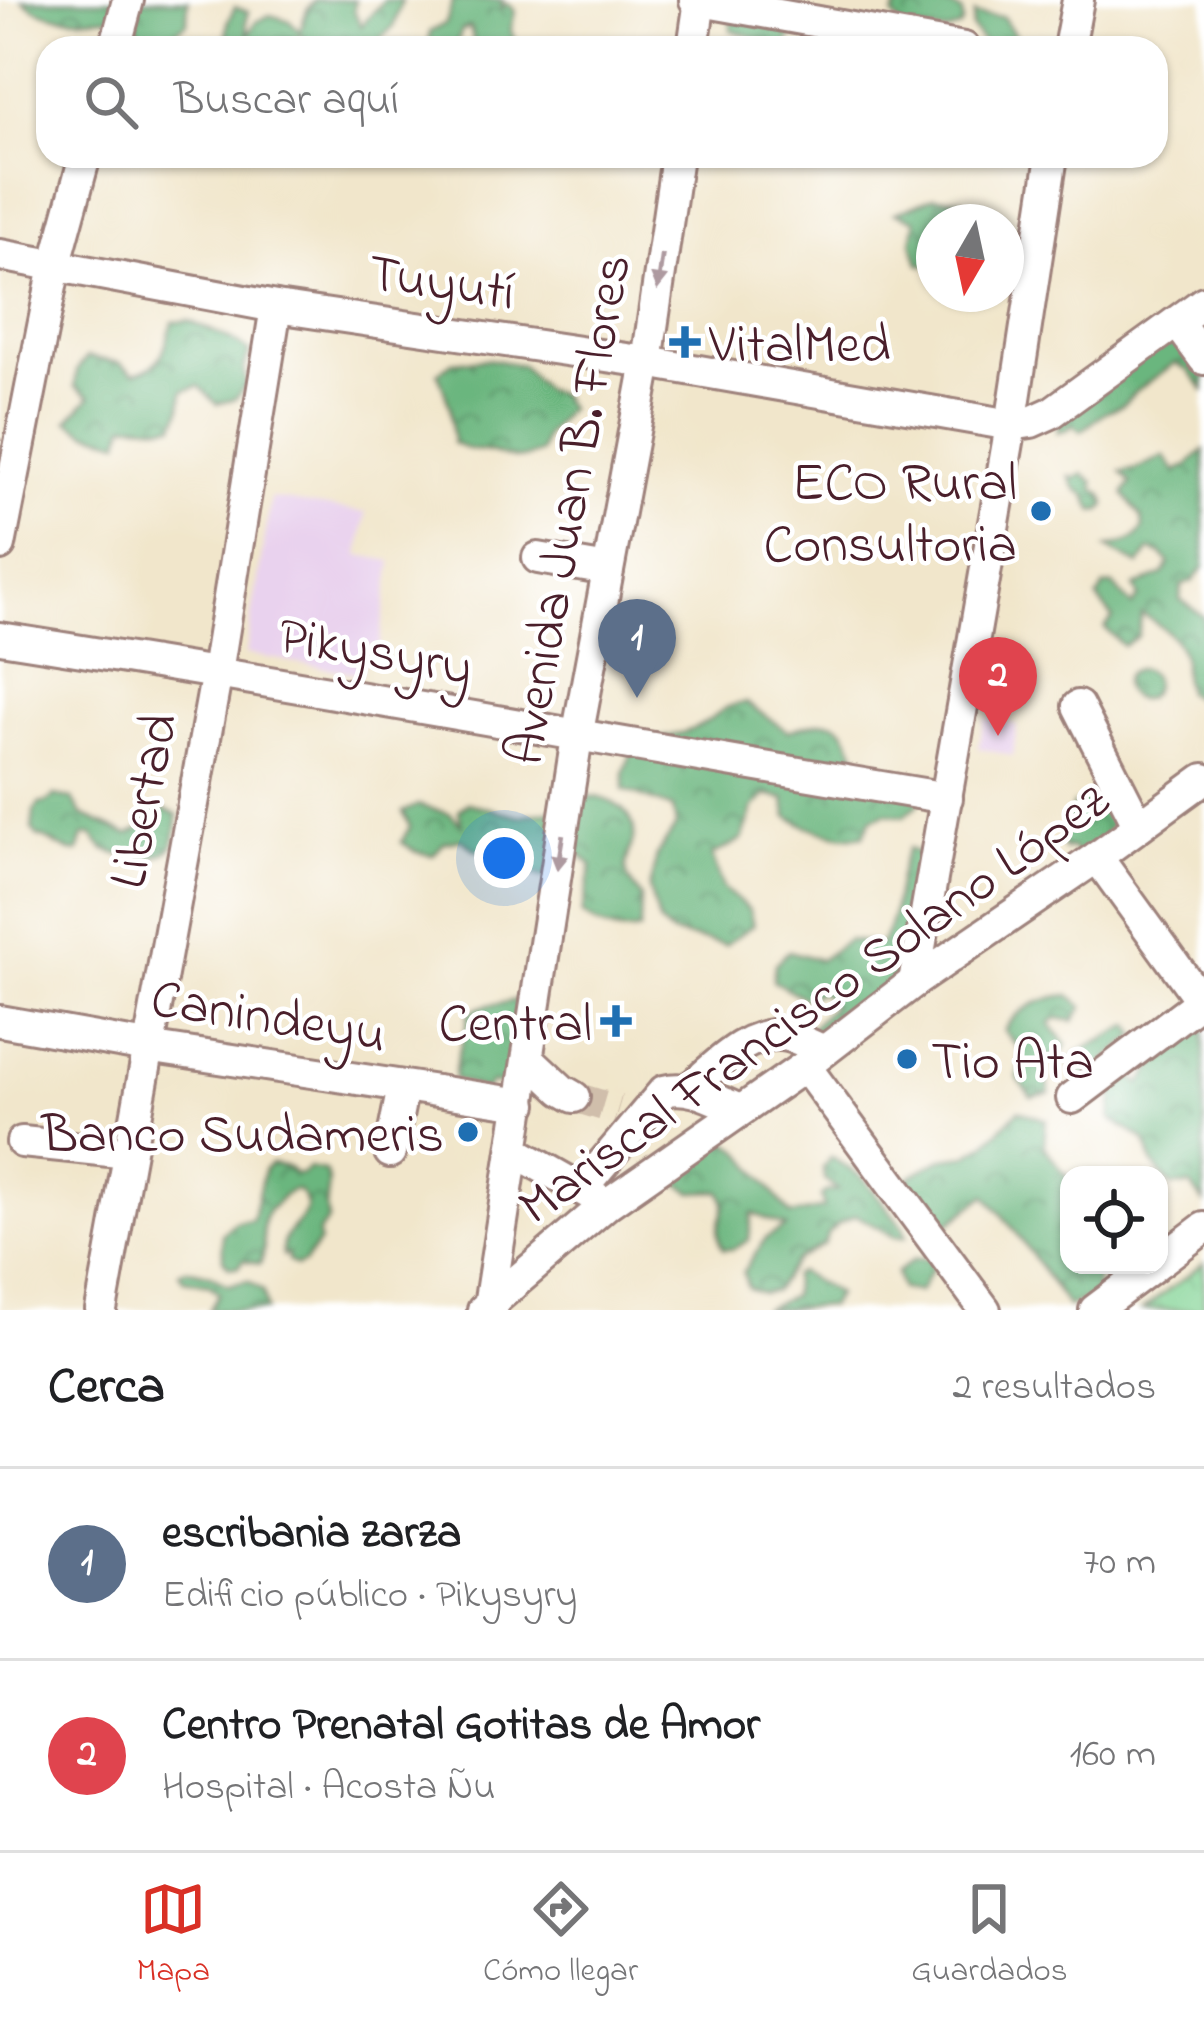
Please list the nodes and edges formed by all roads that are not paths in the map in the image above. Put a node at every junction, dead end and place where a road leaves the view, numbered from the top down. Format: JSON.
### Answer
{"nodes":[{"id":1,"x":128,"y":0,"type":"edge"},
{"id":2,"x":698,"y":0,"type":"edge"},
{"id":3,"x":1078,"y":0,"type":"edge"},
{"id":4,"x":118,"y":36,"type":"edge"},
{"id":5,"x":694,"y":36,"type":"edge"},
{"id":6,"x":898,"y":36,"type":"edge"},
{"id":7,"x":1071,"y":36,"type":"edge"},
{"id":8,"x":82,"y":168,"type":"edge"},
{"id":9,"x":675,"y":168,"type":"edge"},
{"id":10,"x":1050,"y":168,"type":"edge"},
{"id":11,"x":0,"y":255,"type":"edge"},
{"id":12,"x":55,"y":266,"type":"junction"},
{"id":13,"x":1204,"y":302,"type":"edge"},
{"id":14,"x":276,"y":307,"type":"junction"},
{"id":15,"x":1177,"y":322,"type":"junction"},
{"id":16,"x":1204,"y":358,"type":"edge"},
{"id":17,"x":647,"y":362,"type":"junction"},
{"id":18,"x":1011,"y":425,"type":"junction"},
{"id":19,"x":0,"y":545,"type":"edge"},
{"id":20,"x":538,"y":558,"type":"dead end"},
{"id":21,"x":608,"y":570,"type":"junction"},
{"id":22,"x":0,"y":638,"type":"edge"},
{"id":23,"x":217,"y":672,"type":"junction"},
{"id":24,"x":1078,"y":706,"type":"dead end"},
{"id":25,"x":577,"y":736,"type":"junction"},
{"id":26,"x":1204,"y":779,"type":"edge"},
{"id":27,"x":947,"y":798,"type":"junction"},
{"id":28,"x":1139,"y":826,"type":"junction"},
{"id":29,"x":1096,"y":857,"type":"junction"},
{"id":30,"x":914,"y":982,"type":"junction"},
{"id":31,"x":1203,"y":1003,"type":"edge"},
{"id":32,"x":0,"y":1021,"type":"edge"},
{"id":33,"x":147,"y":1047,"type":"junction"},
{"id":34,"x":529,"y":1059,"type":"junction"},
{"id":35,"x":814,"y":1059,"type":"junction"},
{"id":36,"x":403,"y":1087,"type":"junction"},
{"id":37,"x":689,"y":1089,"type":"junction"},
{"id":38,"x":574,"y":1097,"type":"tunnel mouth"},
{"id":39,"x":1072,"y":1099,"type":"dead end"},
{"id":40,"x":522,"y":1104,"type":"junction"},
{"id":41,"x":740,"y":1110,"type":"junction"},
{"id":42,"x":22,"y":1142,"type":"dead end"},
{"id":43,"x":514,"y":1151,"type":"junction"},
{"id":44,"x":390,"y":1152,"type":"dead end"},
{"id":45,"x":129,"y":1153,"type":"junction"},
{"id":46,"x":594,"y":1197,"type":"junction"},
{"id":47,"x":1204,"y":1228,"type":"edge"},
{"id":48,"x":1168,"y":1255,"type":"edge"},
{"id":49,"x":1142,"y":1274,"type":"edge"},
{"id":50,"x":488,"y":1309,"type":"edge"},
{"id":51,"x":101,"y":1310,"type":"edge"},
{"id":52,"x":985,"y":1310,"type":"edge"},
{"id":53,"x":1095,"y":1310,"type":"edge"}],
"edges":[{"from":1,"to":4,"type":"street"},
{"from":2,"to":5,"type":"street"},
{"from":2,"to":6,"type":"street"},
{"from":3,"to":7,"type":"street"},
{"from":8,"to":12,"type":"street"},
{"from":9,"to":17,"type":"street","name":"Avenida Juan B. Flores","one_way":true},
{"from":10,"to":18,"type":"street"},
{"from":11,"to":12,"type":"street","name":"Tuyutí"},
{"from":12,"to":14,"type":"street","name":"Tuyutí"},
{"from":12,"to":19,"type":"street"},
{"from":13,"to":15,"type":"street"},
{"from":14,"to":17,"type":"street","name":"Tuyutí"},
{"from":14,"to":23,"type":"street","name":"Libertad"},
{"from":15,"to":16,"type":"street"},
{"from":15,"to":18,"type":"street"},
{"from":17,"to":18,"type":"street","name":"Tuyutí"},
{"from":17,"to":21,"type":"street","name":"Avenida Juan B. Flores"},
{"from":18,"to":27,"type":"street"},
{"from":20,"to":21,"type":"street"},
{"from":21,"to":25,"type":"street","name":"Avenida Juan B. Flores"},
{"from":22,"to":23,"type":"street","name":"Pikysyry"},
{"from":23,"to":25,"type":"street","name":"Pikysyry"},
{"from":23,"to":33,"type":"street","name":"Libertad"},
{"from":24,"to":28,"type":"street"},
{"from":25,"to":27,"type":"street","name":"Pikysyry"},
{"from":25,"to":34,"type":"street","name":"Avenida Juan B. Flores","one_way":true},
{"from":26,"to":28,"type":"street","name":"Mariscal Francisco Solano López"},
{"from":27,"to":30,"type":"street"},
{"from":28,"to":29,"type":"street","name":"Mariscal Francisco Solano López"},
{"from":29,"to":30,"type":"street","name":"Mariscal Francisco Solano López"},
{"from":29,"to":31,"type":"street"},
{"from":30,"to":35,"type":"street","name":"Mariscal Francisco Solano López"},
{"from":31,"to":39,"type":"street"},
{"from":32,"to":33,"type":"street","name":"Canindeyu"},
{"from":33,"to":36,"type":"street","name":"Canindeyu"},
{"from":33,"to":45,"type":"street","name":"Libertad"},
{"from":34,"to":38,"type":"street"},
{"from":34,"to":40,"type":"street","name":"Avenida Juan B. Flores"},
{"from":35,"to":37,"type":"street"},
{"from":35,"to":41,"type":"street","name":"Mariscal Francisco Solano López"},
{"from":35,"to":52,"type":"street"},
{"from":36,"to":40,"type":"street","name":"Canindeyu"},
{"from":36,"to":44,"type":"street"},
{"from":37,"to":41,"type":"street"},
{"from":37,"to":46,"type":"street"},
{"from":40,"to":43,"type":"street","name":"Avenida Juan B. Flores"},
{"from":41,"to":46,"type":"street","name":"Mariscal Francisco Solano López"},
{"from":42,"to":45,"type":"street"},
{"from":43,"to":46,"type":"street"},
{"from":43,"to":50,"type":"street","name":"Avenida Juan B. Flores"},
{"from":45,"to":51,"type":"street","name":"Libertad"},
{"from":46,"to":50,"type":"street","name":"Mariscal Francisco Solano López"},
{"from":47,"to":48,"type":"street"},
{"from":49,"to":53,"type":"street"}]}
